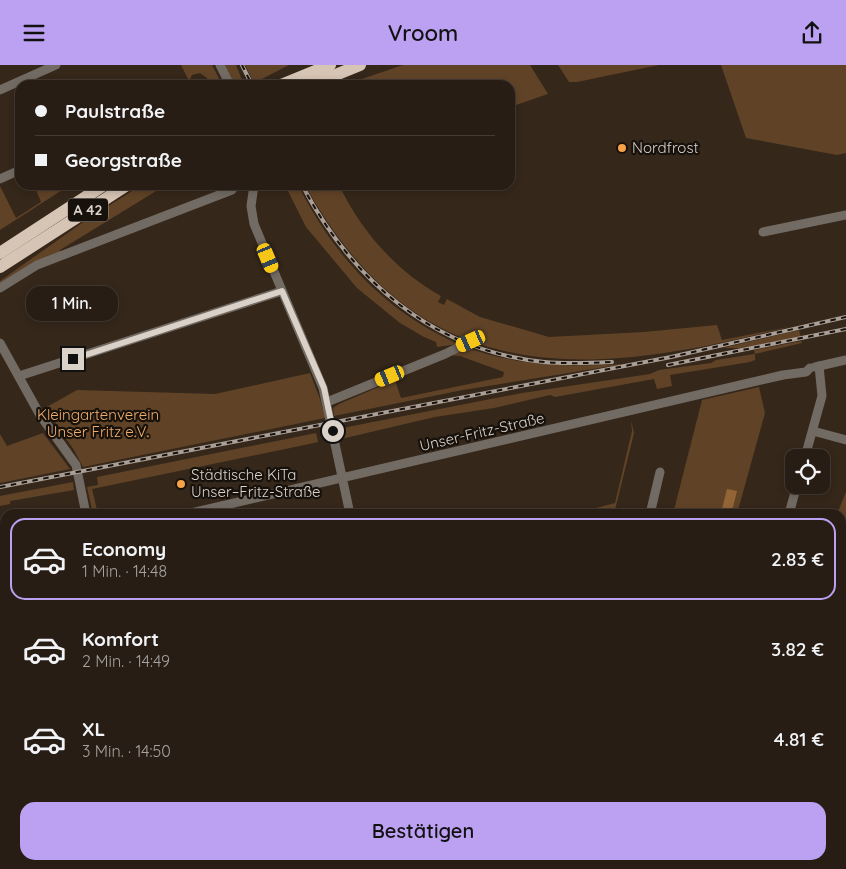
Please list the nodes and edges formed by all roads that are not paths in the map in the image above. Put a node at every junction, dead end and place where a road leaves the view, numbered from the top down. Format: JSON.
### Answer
{"nodes":[{"id":1,"x":56,"y":65,"type":"edge"},
{"id":2,"x":220,"y":65,"type":"edge"},
{"id":3,"x":330,"y":65,"type":"edge"},
{"id":4,"x":360,"y":65,"type":"edge"},
{"id":5,"x":22,"y":80,"type":"edge"},
{"id":6,"x":228,"y":80,"type":"edge"},
{"id":7,"x":293,"y":80,"type":"edge"},
{"id":8,"x":322,"y":80,"type":"edge"},
{"id":9,"x":15,"y":83,"type":"edge"},
{"id":10,"x":0,"y":90,"type":"edge"},
{"id":11,"x":15,"y":172,"type":"edge"},
{"id":12,"x":0,"y":179,"type":"edge"},
{"id":13,"x":96,"y":190,"type":"edge"},
{"id":14,"x":118,"y":190,"type":"edge"},
{"id":15,"x":232,"y":190,"type":"edge"},
{"id":16,"x":253,"y":190,"type":"edge"},
{"id":17,"x":846,"y":215,"type":"edge"},
{"id":18,"x":763,"y":232,"type":"dead end"},
{"id":19,"x":0,"y":253,"type":"edge"},
{"id":20,"x":0,"y":267,"type":"edge"},
{"id":21,"x":0,"y":288,"type":"edge"},
{"id":22,"x":282,"y":291,"type":"junction"},
{"id":23,"x":471,"y":341,"type":"dead end"},
{"id":24,"x":0,"y":343,"type":"edge"},
{"id":25,"x":846,"y":360,"type":"edge"},
{"id":26,"x":814,"y":367,"type":"junction"},
{"id":27,"x":19,"y":376,"type":"junction"},
{"id":28,"x":327,"y":402,"type":"junction"},
{"id":29,"x":813,"y":431,"type":"junction"},
{"id":30,"x":846,"y":440,"type":"edge"},
{"id":31,"x":807,"y":449,"type":"edge"},
{"id":32,"x":660,"y":471,"type":"dead end"},
{"id":33,"x":342,"y":479,"type":"junction"},
{"id":34,"x":795,"y":494,"type":"edge"},
{"id":35,"x":85,"y":509,"type":"edge"},
{"id":36,"x":209,"y":509,"type":"edge"},
{"id":37,"x":349,"y":509,"type":"edge"},
{"id":38,"x":651,"y":509,"type":"edge"},
{"id":39,"x":790,"y":509,"type":"edge"}],
"edges":[{"from":1,"to":5,"type":"street"},
{"from":2,"to":6,"type":"street"},
{"from":3,"to":7,"type":"highway"},
{"from":4,"to":8,"type":"highway"},
{"from":9,"to":10,"type":"street"},
{"from":11,"to":12,"type":"street"},
{"from":13,"to":19,"type":"highway","number":"A 42"},
{"from":14,"to":20,"type":"highway","number":"A 42"},
{"from":15,"to":21,"type":"street"},
{"from":16,"to":22,"type":"street"},
{"from":17,"to":18,"type":"street"},
{"from":22,"to":27,"type":"street"},
{"from":22,"to":28,"type":"street"},
{"from":23,"to":28,"type":"street"},
{"from":24,"to":27,"type":"street"},
{"from":25,"to":26,"type":"street","name":"Unser-Fritz-Straße"},
{"from":26,"to":29,"type":"street"},
{"from":26,"to":33,"type":"street","name":"Unser-Fritz-Straße"},
{"from":27,"to":35,"type":"street"},
{"from":28,"to":33,"type":"street"},
{"from":29,"to":30,"type":"street"},
{"from":29,"to":31,"type":"street"},
{"from":32,"to":38,"type":"street"},
{"from":33,"to":36,"type":"street","name":"Unser-Fritz-Straße"},
{"from":33,"to":37,"type":"street"},
{"from":34,"to":39,"type":"street"}]}
